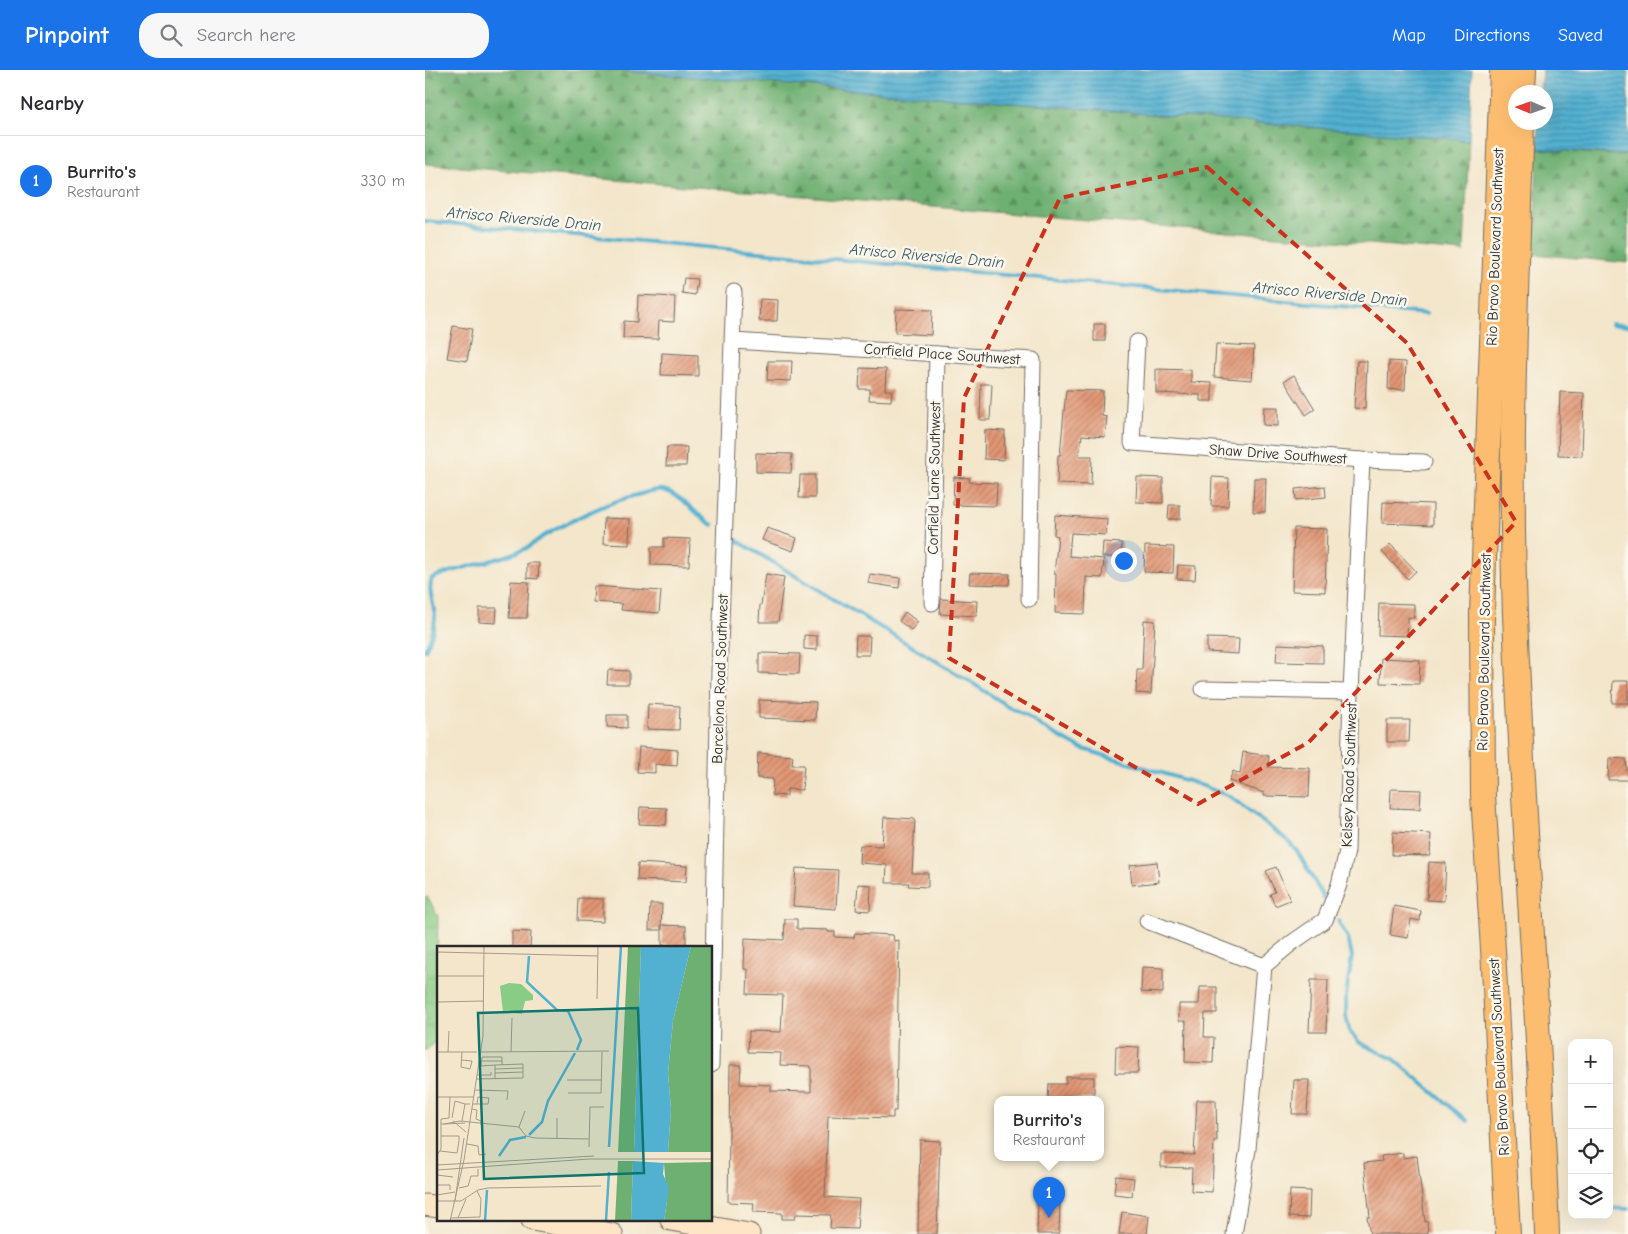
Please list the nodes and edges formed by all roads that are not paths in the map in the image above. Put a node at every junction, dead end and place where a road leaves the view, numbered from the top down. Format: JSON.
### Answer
{"nodes":[{"id":1,"x":1502,"y":70,"type":"edge"},
{"id":2,"x":1523,"y":70,"type":"edge"},
{"id":3,"x":1523,"y":85,"type":"edge"},
{"id":4,"x":1521,"y":130,"type":"edge"},
{"id":5,"x":1506,"y":264,"type":"junction"},
{"id":6,"x":734,"y":292,"type":"dead end"},
{"id":7,"x":733,"y":341,"type":"junction"},
{"id":8,"x":1137,"y":342,"type":"dead end"},
{"id":9,"x":937,"y":354,"type":"junction"},
{"id":10,"x":1362,"y":460,"type":"junction"},
{"id":11,"x":1424,"y":462,"type":"dead end"},
{"id":12,"x":1029,"y":599,"type":"dead end"},
{"id":13,"x":932,"y":603,"type":"dead end"},
{"id":14,"x":1203,"y":689,"type":"dead end"},
{"id":15,"x":1351,"y":692,"type":"junction"},
{"id":16,"x":1147,"y":921,"type":"dead end"},
{"id":17,"x":713,"y":959,"type":"edge"},
{"id":18,"x":1263,"y":966,"type":"junction"},
{"id":19,"x":1546,"y":1200,"type":"junction"},
{"id":20,"x":543,"y":1222,"type":"edge"},
{"id":21,"x":681,"y":1222,"type":"edge"},
{"id":22,"x":707,"y":1227,"type":"edge"},
{"id":23,"x":612,"y":1234,"type":"edge"},
{"id":24,"x":749,"y":1234,"type":"edge"},
{"id":25,"x":1234,"y":1234,"type":"edge"},
{"id":26,"x":1508,"y":1234,"type":"edge"},
{"id":27,"x":1547,"y":1234,"type":"edge"},
{"id":28,"x":1551,"y":1234,"type":"edge"}],
"edges":[{"from":1,"to":5,"type":"main road","name":"Rio Bravo Boulevard Southwest"},
{"from":2,"to":3,"type":"main road"},
{"from":4,"to":5,"type":"main road","name":"Rio Bravo Boulevard Southwest"},
{"from":5,"to":19,"type":"main road","name":"Rio Bravo Boulevard Southwest"},
{"from":5,"to":26,"type":"main road","name":"Rio Bravo Boulevard Southwest"},
{"from":6,"to":7,"type":"street","name":"Barcelona Road Southwest"},
{"from":7,"to":9,"type":"street","name":"Corfield Place Southwest"},
{"from":7,"to":17,"type":"street","name":"Barcelona Road Southwest"},
{"from":8,"to":10,"type":"street","name":"Shaw Drive Southwest"},
{"from":9,"to":12,"type":"street","name":"Corfield Place Southwest"},
{"from":9,"to":13,"type":"street","name":"Corfield Lane Southwest"},
{"from":10,"to":11,"type":"street","name":"Shaw Drive Southwest"},
{"from":10,"to":15,"type":"street","name":"Kelsey Road Southwest"},
{"from":14,"to":15,"type":"street"},
{"from":15,"to":18,"type":"street","name":"Kelsey Road Southwest"},
{"from":16,"to":18,"type":"street"},
{"from":18,"to":25,"type":"street"},
{"from":19,"to":27,"type":"main road","name":"Rio Bravo Boulevard Southwest"},
{"from":19,"to":28,"type":"main road"},
{"from":20,"to":23,"type":"main road"},
{"from":21,"to":22,"type":"main road"},
{"from":22,"to":24,"type":"main road"}]}
